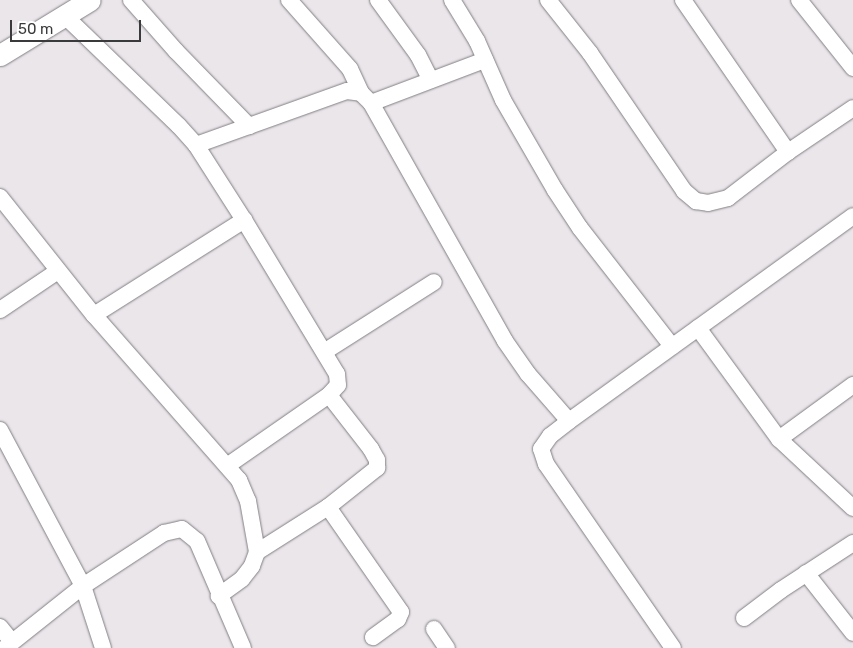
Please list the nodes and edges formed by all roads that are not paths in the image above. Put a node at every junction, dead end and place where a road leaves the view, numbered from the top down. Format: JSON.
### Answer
{"nodes":[{"id":1,"x":90,"y":0,"type":"edge"},
{"id":2,"x":131,"y":0,"type":"edge"},
{"id":3,"x":289,"y":0,"type":"edge"},
{"id":4,"x":378,"y":0,"type":"edge"},
{"id":5,"x":452,"y":0,"type":"edge"},
{"id":6,"x":548,"y":0,"type":"edge"},
{"id":7,"x":683,"y":0,"type":"edge"},
{"id":8,"x":799,"y":0,"type":"edge"},
{"id":9,"x":65,"y":16,"type":"junction"},
{"id":10,"x":0,"y":55,"type":"edge"},
{"id":11,"x":485,"y":60,"type":"junction"},
{"id":12,"x":853,"y":68,"type":"edge"},
{"id":13,"x":431,"y":80,"type":"junction"},
{"id":14,"x":366,"y":98,"type":"junction"},
{"id":15,"x":853,"y":108,"type":"edge"},
{"id":16,"x":249,"y":126,"type":"junction"},
{"id":17,"x":196,"y":145,"type":"junction"},
{"id":18,"x":788,"y":152,"type":"junction"},
{"id":19,"x":0,"y":197,"type":"edge"},
{"id":20,"x":853,"y":216,"type":"edge"},
{"id":21,"x":244,"y":220,"type":"junction"},
{"id":22,"x":58,"y":271,"type":"junction"},
{"id":23,"x":434,"y":282,"type":"dead end"},
{"id":24,"x":0,"y":310,"type":"edge"},
{"id":25,"x":94,"y":314,"type":"junction"},
{"id":26,"x":698,"y":328,"type":"junction"},
{"id":27,"x":672,"y":346,"type":"junction"},
{"id":28,"x":324,"y":352,"type":"junction"},
{"id":29,"x":853,"y":385,"type":"edge"},
{"id":30,"x":329,"y":395,"type":"junction"},
{"id":31,"x":569,"y":421,"type":"junction"},
{"id":32,"x":0,"y":430,"type":"edge"},
{"id":33,"x":779,"y":439,"type":"junction"},
{"id":34,"x":227,"y":466,"type":"junction"},
{"id":35,"x":328,"y":507,"type":"junction"},
{"id":36,"x":853,"y":508,"type":"edge"},
{"id":37,"x":853,"y":543,"type":"edge"},
{"id":38,"x":257,"y":552,"type":"junction"},
{"id":39,"x":806,"y":573,"type":"junction"},
{"id":40,"x":83,"y":586,"type":"junction"},
{"id":41,"x":219,"y":596,"type":"junction"},
{"id":42,"x":744,"y":618,"type":"dead end"},
{"id":43,"x":0,"y":627,"type":"edge"},
{"id":44,"x":434,"y":629,"type":"dead end"},
{"id":45,"x":853,"y":633,"type":"edge"},
{"id":46,"x":373,"y":637,"type":"dead end"},
{"id":47,"x":8,"y":645,"type":"edge"},
{"id":48,"x":99,"y":646,"type":"edge"},
{"id":49,"x":243,"y":648,"type":"edge"},
{"id":50,"x":447,"y":648,"type":"edge"},
{"id":51,"x":673,"y":648,"type":"edge"}],
"edges":[{"from":1,"to":9,"type":"street"},
{"from":2,"to":16,"type":"street"},
{"from":3,"to":14,"type":"street"},
{"from":4,"to":13,"type":"street"},
{"from":5,"to":11,"type":"street"},
{"from":6,"to":18,"type":"street"},
{"from":7,"to":18,"type":"street"},
{"from":8,"to":12,"type":"street"},
{"from":9,"to":10,"type":"street"},
{"from":9,"to":17,"type":"street"},
{"from":11,"to":13,"type":"street"},
{"from":11,"to":27,"type":"street"},
{"from":13,"to":14,"type":"street"},
{"from":14,"to":16,"type":"street"},
{"from":14,"to":31,"type":"street"},
{"from":15,"to":18,"type":"street"},
{"from":16,"to":17,"type":"street"},
{"from":17,"to":21,"type":"street"},
{"from":19,"to":22,"type":"street"},
{"from":20,"to":26,"type":"street"},
{"from":21,"to":25,"type":"street"},
{"from":21,"to":28,"type":"street"},
{"from":22,"to":24,"type":"street"},
{"from":22,"to":25,"type":"street"},
{"from":23,"to":28,"type":"street"},
{"from":25,"to":34,"type":"street"},
{"from":26,"to":27,"type":"street"},
{"from":26,"to":33,"type":"street"},
{"from":27,"to":31,"type":"street"},
{"from":28,"to":30,"type":"street"},
{"from":29,"to":33,"type":"street"},
{"from":30,"to":34,"type":"street"},
{"from":30,"to":35,"type":"street"},
{"from":31,"to":51,"type":"street"},
{"from":32,"to":40,"type":"street"},
{"from":33,"to":36,"type":"street"},
{"from":34,"to":38,"type":"street"},
{"from":35,"to":38,"type":"street"},
{"from":35,"to":46,"type":"street"},
{"from":37,"to":39,"type":"street"},
{"from":38,"to":41,"type":"street"},
{"from":39,"to":42,"type":"street"},
{"from":39,"to":45,"type":"street"},
{"from":40,"to":41,"type":"street"},
{"from":40,"to":47,"type":"street"},
{"from":40,"to":48,"type":"street"},
{"from":41,"to":49,"type":"street"},
{"from":43,"to":47,"type":"street"},
{"from":44,"to":50,"type":"street"}]}
